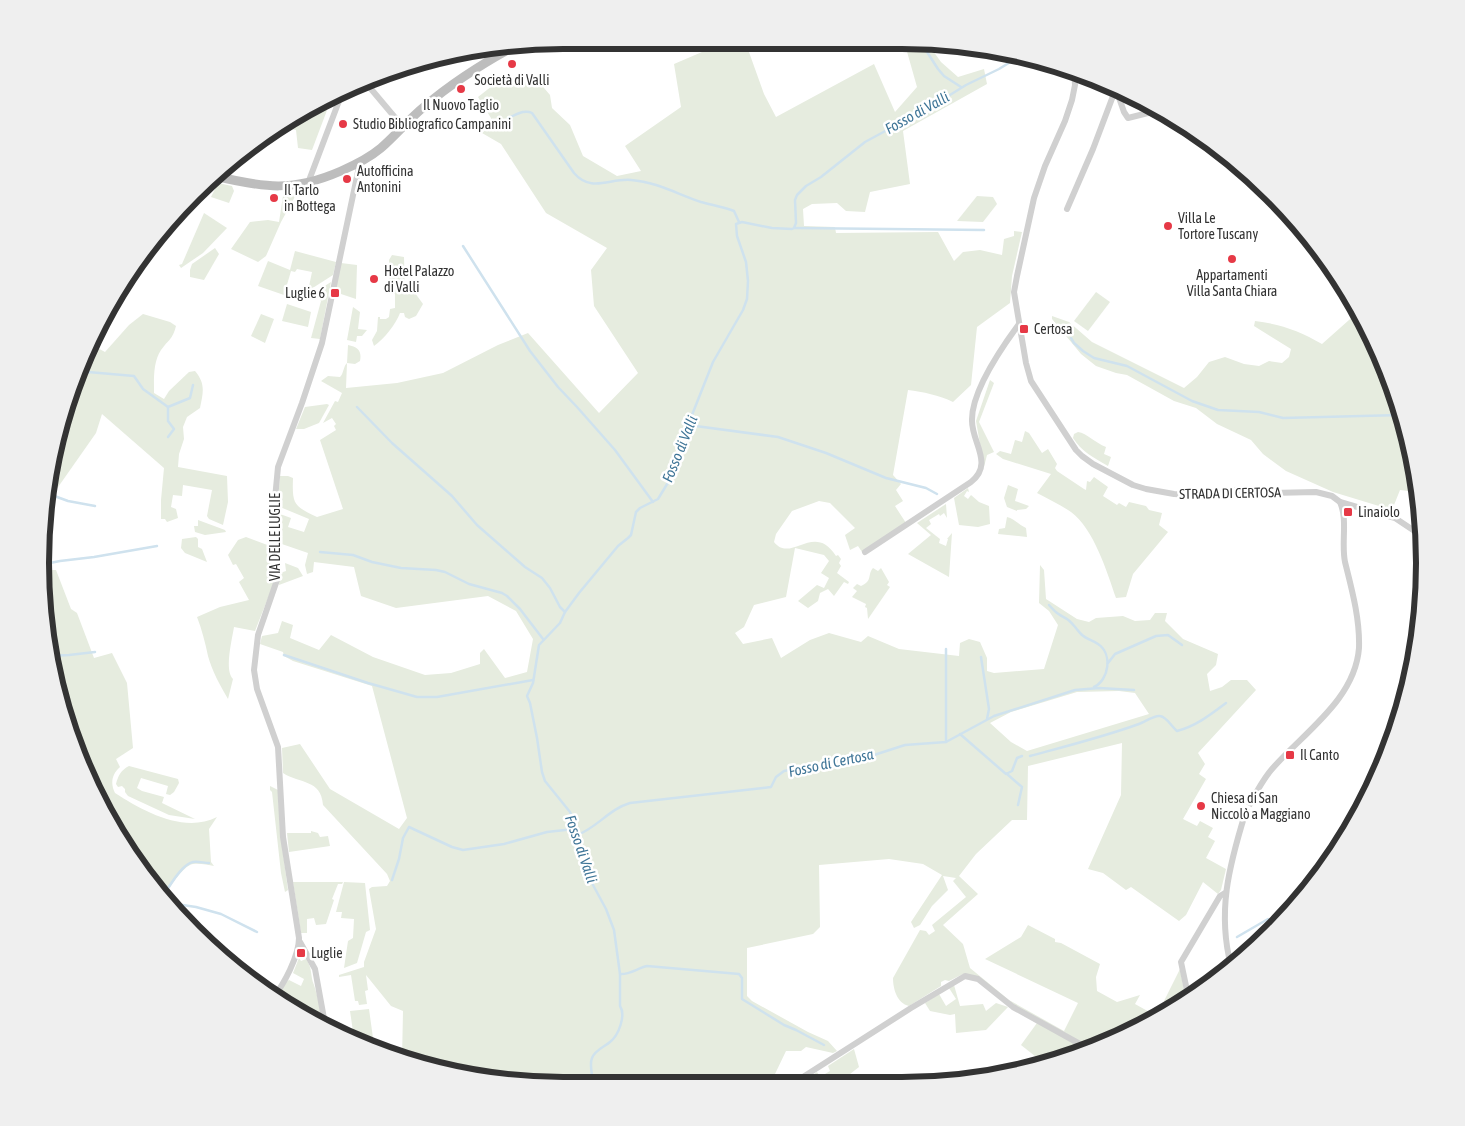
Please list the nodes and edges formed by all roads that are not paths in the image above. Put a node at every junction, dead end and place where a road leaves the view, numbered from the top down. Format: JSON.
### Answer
{"nodes":[{"id":1,"x":501,"y":53,"type":"edge"},
{"id":2,"x":1075,"y":79,"type":"edge"},
{"id":3,"x":369,"y":87,"type":"edge"},
{"id":4,"x":1113,"y":95,"type":"edge"},
{"id":5,"x":1119,"y":97,"type":"edge"},
{"id":6,"x":339,"y":101,"type":"edge"},
{"id":7,"x":1150,"y":113,"type":"edge"},
{"id":8,"x":403,"y":127,"type":"junction"},
{"id":9,"x":360,"y":162,"type":"junction"},
{"id":10,"x":222,"y":178,"type":"edge"},
{"id":11,"x":308,"y":183,"type":"junction"},
{"id":12,"x":1067,"y":209,"type":"dead end"},
{"id":13,"x":1019,"y":324,"type":"junction"},
{"id":14,"x":1340,"y":502,"type":"junction"},
{"id":15,"x":1415,"y":531,"type":"edge"},
{"id":16,"x":865,"y":552,"type":"dead end"},
{"id":17,"x":1253,"y":798,"type":"tunnel mouth"},
{"id":18,"x":1245,"y":814,"type":"tunnel mouth"},
{"id":19,"x":1225,"y":893,"type":"junction"},
{"id":20,"x":299,"y":938,"type":"junction"},
{"id":21,"x":1230,"y":959,"type":"edge"},
{"id":22,"x":277,"y":991,"type":"edge"},
{"id":23,"x":1187,"y":991,"type":"edge"},
{"id":24,"x":324,"y":1018,"type":"edge"},
{"id":25,"x":1081,"y":1045,"type":"edge"},
{"id":26,"x":803,"y":1077,"type":"dead end"}],
"edges":[{"from":1,"to":8,"type":"main road"},
{"from":2,"to":13,"type":"street","name":"STRADA DI CERTOSA"},
{"from":3,"to":8,"type":"street"},
{"from":4,"to":12,"type":"street"},
{"from":5,"to":7,"type":"street"},
{"from":6,"to":11,"type":"street"},
{"from":8,"to":9,"type":"main road"},
{"from":9,"to":11,"type":"main road"},
{"from":9,"to":20,"type":"street","name":"VIA DELLE LUGLIE"},
{"from":10,"to":11,"type":"main road"},
{"from":13,"to":14,"type":"street","name":"STRADA DI CERTOSA"},
{"from":13,"to":16,"type":"street"},
{"from":14,"to":15,"type":"street","name":"STRADA DI CERTOSA"},
{"from":14,"to":17,"type":"street"},
{"from":18,"to":19,"type":"street"},
{"from":19,"to":21,"type":"street"},
{"from":19,"to":23,"type":"street"},
{"from":20,"to":22,"type":"street","name":"VIA DELLE LUGLIE"},
{"from":20,"to":24,"type":"street"},
{"from":25,"to":26,"type":"street"}]}
